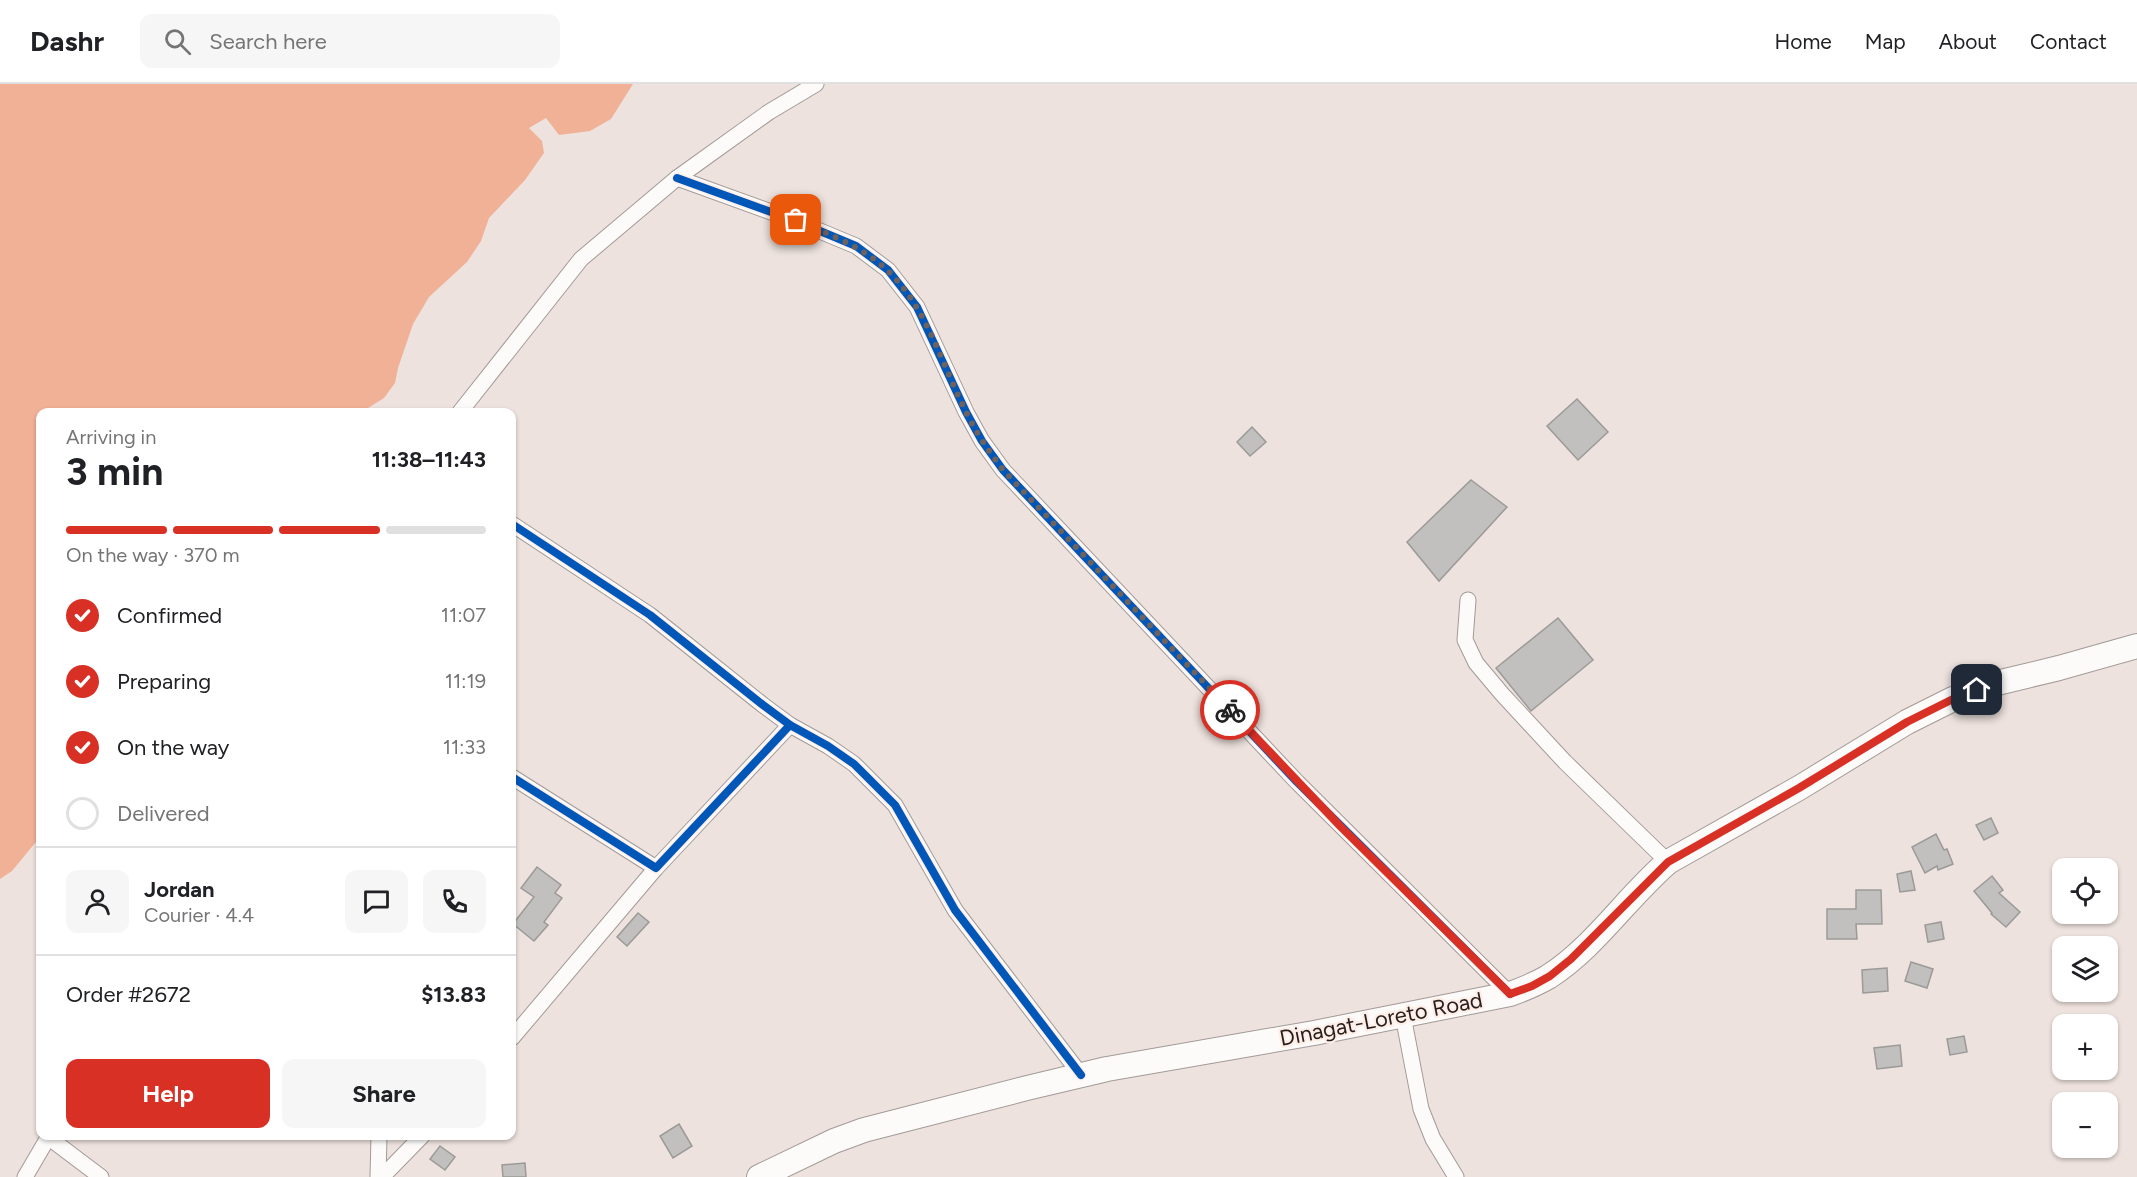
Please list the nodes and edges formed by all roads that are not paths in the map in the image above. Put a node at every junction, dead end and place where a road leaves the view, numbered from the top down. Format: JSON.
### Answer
{"nodes":[{"id":1,"x":816,"y":84,"type":"edge"},
{"id":2,"x":677,"y":178,"type":"junction"},
{"id":3,"x":463,"y":408,"type":"edge"},
{"id":4,"x":516,"y":527,"type":"edge"},
{"id":5,"x":1468,"y":600,"type":"dead end"},
{"id":6,"x":2137,"y":646,"type":"edge"},
{"id":7,"x":790,"y":725,"type":"junction"},
{"id":8,"x":516,"y":780,"type":"edge"},
{"id":9,"x":1668,"y":862,"type":"junction"},
{"id":10,"x":656,"y":868,"type":"junction"},
{"id":11,"x":1510,"y":994,"type":"junction"},
{"id":12,"x":1403,"y":1016,"type":"junction"},
{"id":13,"x":516,"y":1033,"type":"edge"},
{"id":14,"x":1081,"y":1075,"type":"junction"},
{"id":15,"x":47,"y":1140,"type":"edge"},
{"id":16,"x":54,"y":1140,"type":"edge"},
{"id":17,"x":379,"y":1140,"type":"edge"},
{"id":18,"x":418,"y":1140,"type":"edge"},
{"id":19,"x":26,"y":1177,"type":"edge"},
{"id":20,"x":101,"y":1177,"type":"edge"},
{"id":21,"x":378,"y":1177,"type":"edge"},
{"id":22,"x":382,"y":1177,"type":"edge"},
{"id":23,"x":759,"y":1177,"type":"edge"},
{"id":24,"x":1456,"y":1177,"type":"edge"}],
"edges":[{"from":1,"to":2,"type":"street"},
{"from":2,"to":3,"type":"street"},
{"from":2,"to":11,"type":"street"},
{"from":4,"to":7,"type":"street"},
{"from":5,"to":9,"type":"street"},
{"from":6,"to":9,"type":"main road","name":"Dinagat-Loreto Road"},
{"from":7,"to":10,"type":"street"},
{"from":7,"to":14,"type":"street"},
{"from":8,"to":10,"type":"street"},
{"from":9,"to":11,"type":"main road","name":"Dinagat-Loreto Road"},
{"from":10,"to":13,"type":"street"},
{"from":11,"to":12,"type":"main road","name":"Dinagat-Loreto Road"},
{"from":12,"to":14,"type":"main road","name":"Dinagat-Loreto Road"},
{"from":12,"to":24,"type":"street"},
{"from":14,"to":23,"type":"main road","name":"Dinagat-Loreto Road"},
{"from":15,"to":19,"type":"street"},
{"from":16,"to":20,"type":"street"},
{"from":17,"to":21,"type":"street"},
{"from":18,"to":22,"type":"street"}]}
